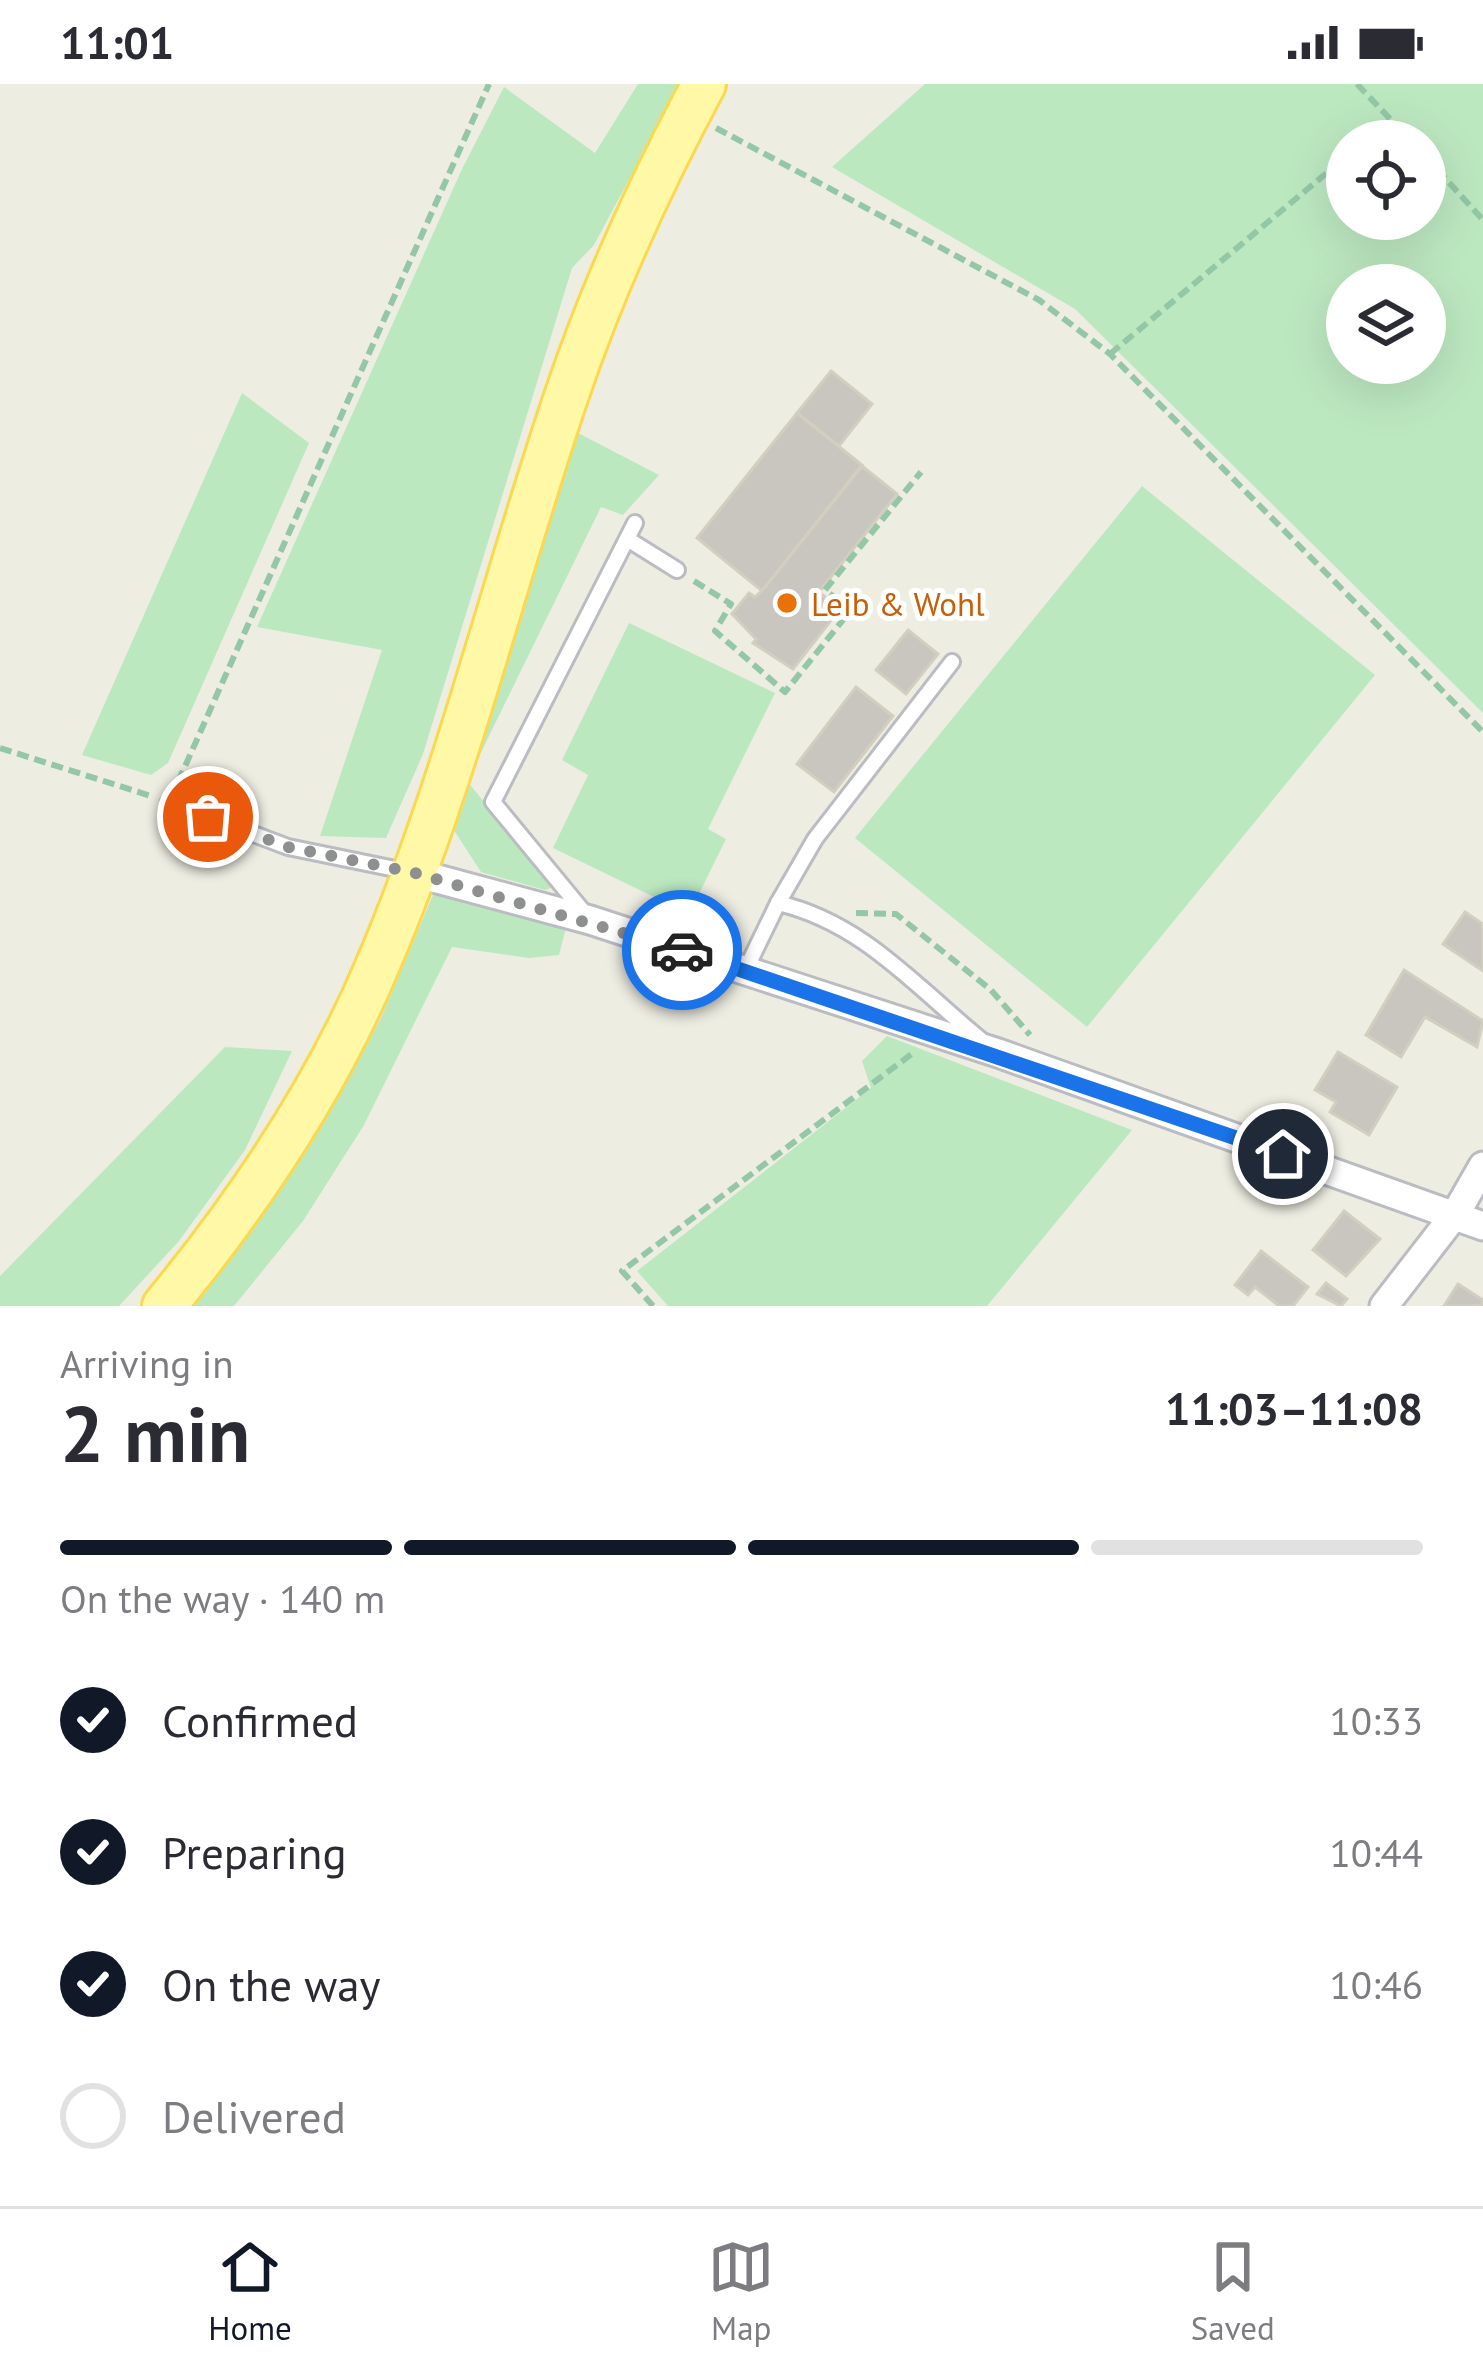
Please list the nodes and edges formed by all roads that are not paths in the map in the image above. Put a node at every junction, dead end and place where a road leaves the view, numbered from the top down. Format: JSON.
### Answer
{"nodes":[{"id":1,"x":696,"y":99,"type":"edge"},
{"id":2,"x":635,"y":523,"type":"dead end"},
{"id":3,"x":629,"y":539,"type":"junction"},
{"id":4,"x":676,"y":570,"type":"road end"},
{"id":5,"x":952,"y":662,"type":"dead end"},
{"id":6,"x":169,"y":802,"type":"road end"},
{"id":7,"x":415,"y":873,"type":"junction"},
{"id":8,"x":778,"y":903,"type":"junction"},
{"id":9,"x":590,"y":920,"type":"junction"},
{"id":10,"x":745,"y":971,"type":"junction"},
{"id":11,"x":998,"y":1053,"type":"junction"},
{"id":12,"x":1483,"y":1166,"type":"edge"},
{"id":13,"x":1456,"y":1213,"type":"junction"},
{"id":14,"x":1483,"y":1226,"type":"edge"},
{"id":15,"x":164,"y":1306,"type":"edge"},
{"id":16,"x":1384,"y":1306,"type":"edge"}],
"edges":[{"from":1,"to":7,"type":"main road"},
{"from":2,"to":3,"type":"lane"},
{"from":3,"to":4,"type":"lane"},
{"from":3,"to":9,"type":"lane"},
{"from":5,"to":8,"type":"lane"},
{"from":6,"to":7,"type":"lane"},
{"from":7,"to":9,"type":"street"},
{"from":7,"to":15,"type":"main road"},
{"from":8,"to":10,"type":"lane"},
{"from":8,"to":11,"type":"lane"},
{"from":9,"to":10,"type":"street"},
{"from":10,"to":11,"type":"street"},
{"from":11,"to":13,"type":"street"},
{"from":12,"to":13,"type":"street"},
{"from":13,"to":14,"type":"street"},
{"from":13,"to":16,"type":"street"}]}
